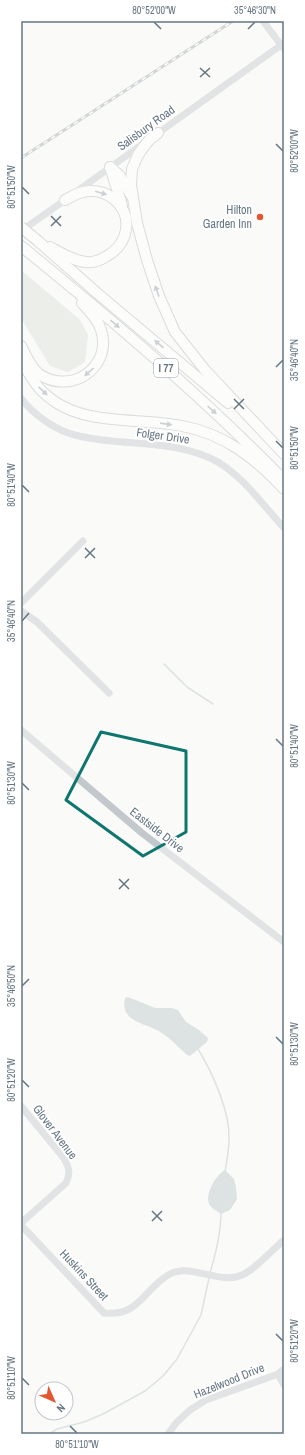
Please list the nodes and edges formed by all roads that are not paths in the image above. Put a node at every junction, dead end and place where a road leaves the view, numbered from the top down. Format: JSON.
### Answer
{"nodes":[{"id":1,"x":263,"y":21,"type":"edge"},
{"id":2,"x":283,"y":45,"type":"edge"},
{"id":3,"x":158,"y":133,"type":"junction"},
{"id":4,"x":110,"y":167,"type":"junction"},
{"id":5,"x":65,"y":200,"type":"junction"},
{"id":6,"x":133,"y":200,"type":"junction"},
{"id":7,"x":124,"y":211,"type":"junction"},
{"id":8,"x":21,"y":227,"type":"edge"},
{"id":9,"x":21,"y":231,"type":"edge"},
{"id":10,"x":38,"y":241,"type":"junction"},
{"id":11,"x":24,"y":248,"type":"edge"},
{"id":12,"x":42,"y":263,"type":"junction"},
{"id":13,"x":21,"y":346,"type":"edge"},
{"id":14,"x":21,"y":360,"type":"edge"},
{"id":15,"x":21,"y":398,"type":"edge"},
{"id":16,"x":273,"y":443,"type":"junction"},
{"id":17,"x":284,"y":454,"type":"edge"},
{"id":18,"x":284,"y":480,"type":"edge"},
{"id":19,"x":284,"y":488,"type":"edge"},
{"id":20,"x":284,"y":528,"type":"edge"},
{"id":21,"x":83,"y":542,"type":"dead end"},
{"id":22,"x":21,"y":603,"type":"edge"},
{"id":23,"x":21,"y":611,"type":"edge"},
{"id":24,"x":109,"y":693,"type":"dead end"},
{"id":25,"x":21,"y":730,"type":"edge"},
{"id":26,"x":284,"y":942,"type":"edge"},
{"id":27,"x":21,"y":1106,"type":"edge"},
{"id":28,"x":70,"y":1172,"type":"joint"},
{"id":29,"x":21,"y":1224,"type":"edge"},
{"id":30,"x":284,"y":1240,"type":"edge"},
{"id":31,"x":281,"y":1372,"type":"edge"},
{"id":32,"x":284,"y":1384,"type":"edge"},
{"id":33,"x":168,"y":1434,"type":"edge"}],
"edges":[{"from":1,"to":2,"type":"street"},
{"from":2,"to":3,"type":"street","name":"Salisbury Road"},
{"from":3,"to":4,"type":"street","name":"Salisbury Road"},
{"from":3,"to":6,"type":"highway"},
{"from":4,"to":5,"type":"street","name":"Salisbury Road"},
{"from":4,"to":6,"type":"highway"},
{"from":4,"to":7,"type":"highway"},
{"from":5,"to":7,"type":"highway","one_way":true},
{"from":5,"to":9,"type":"street","name":"Salisbury Road"},
{"from":16,"to":6,"type":"highway","one_way":true},
{"from":7,"to":10,"type":"highway"},
{"from":8,"to":10,"type":"highway","number":"I 77","bridge":true},
{"from":16,"to":10,"type":"highway","number":"I 77","one_way":true},
{"from":11,"to":12,"type":"highway","number":"I 77"},
{"from":12,"to":13,"type":"highway","one_way":true},
{"from":12,"to":18,"type":"highway","number":"I 77","one_way":true},
{"from":14,"to":19,"type":"highway","one_way":true},
{"from":15,"to":20,"type":"street","name":"Folger Drive"},
{"from":16,"to":17,"type":"highway","number":"I 77"},
{"from":21,"to":22,"type":"street"},
{"from":23,"to":24,"type":"street"},
{"from":25,"to":26,"type":"street","name":"Eastside Drive"},
{"from":27,"to":28,"type":"street","name":"Glover Avenue"},
{"from":28,"to":29,"type":"street","name":"Huskins Street"},
{"from":29,"to":30,"type":"street","name":"Huskins Street"},
{"from":31,"to":32,"type":"street"},
{"from":31,"to":33,"type":"street","name":"Hazelwood Drive"}]}
